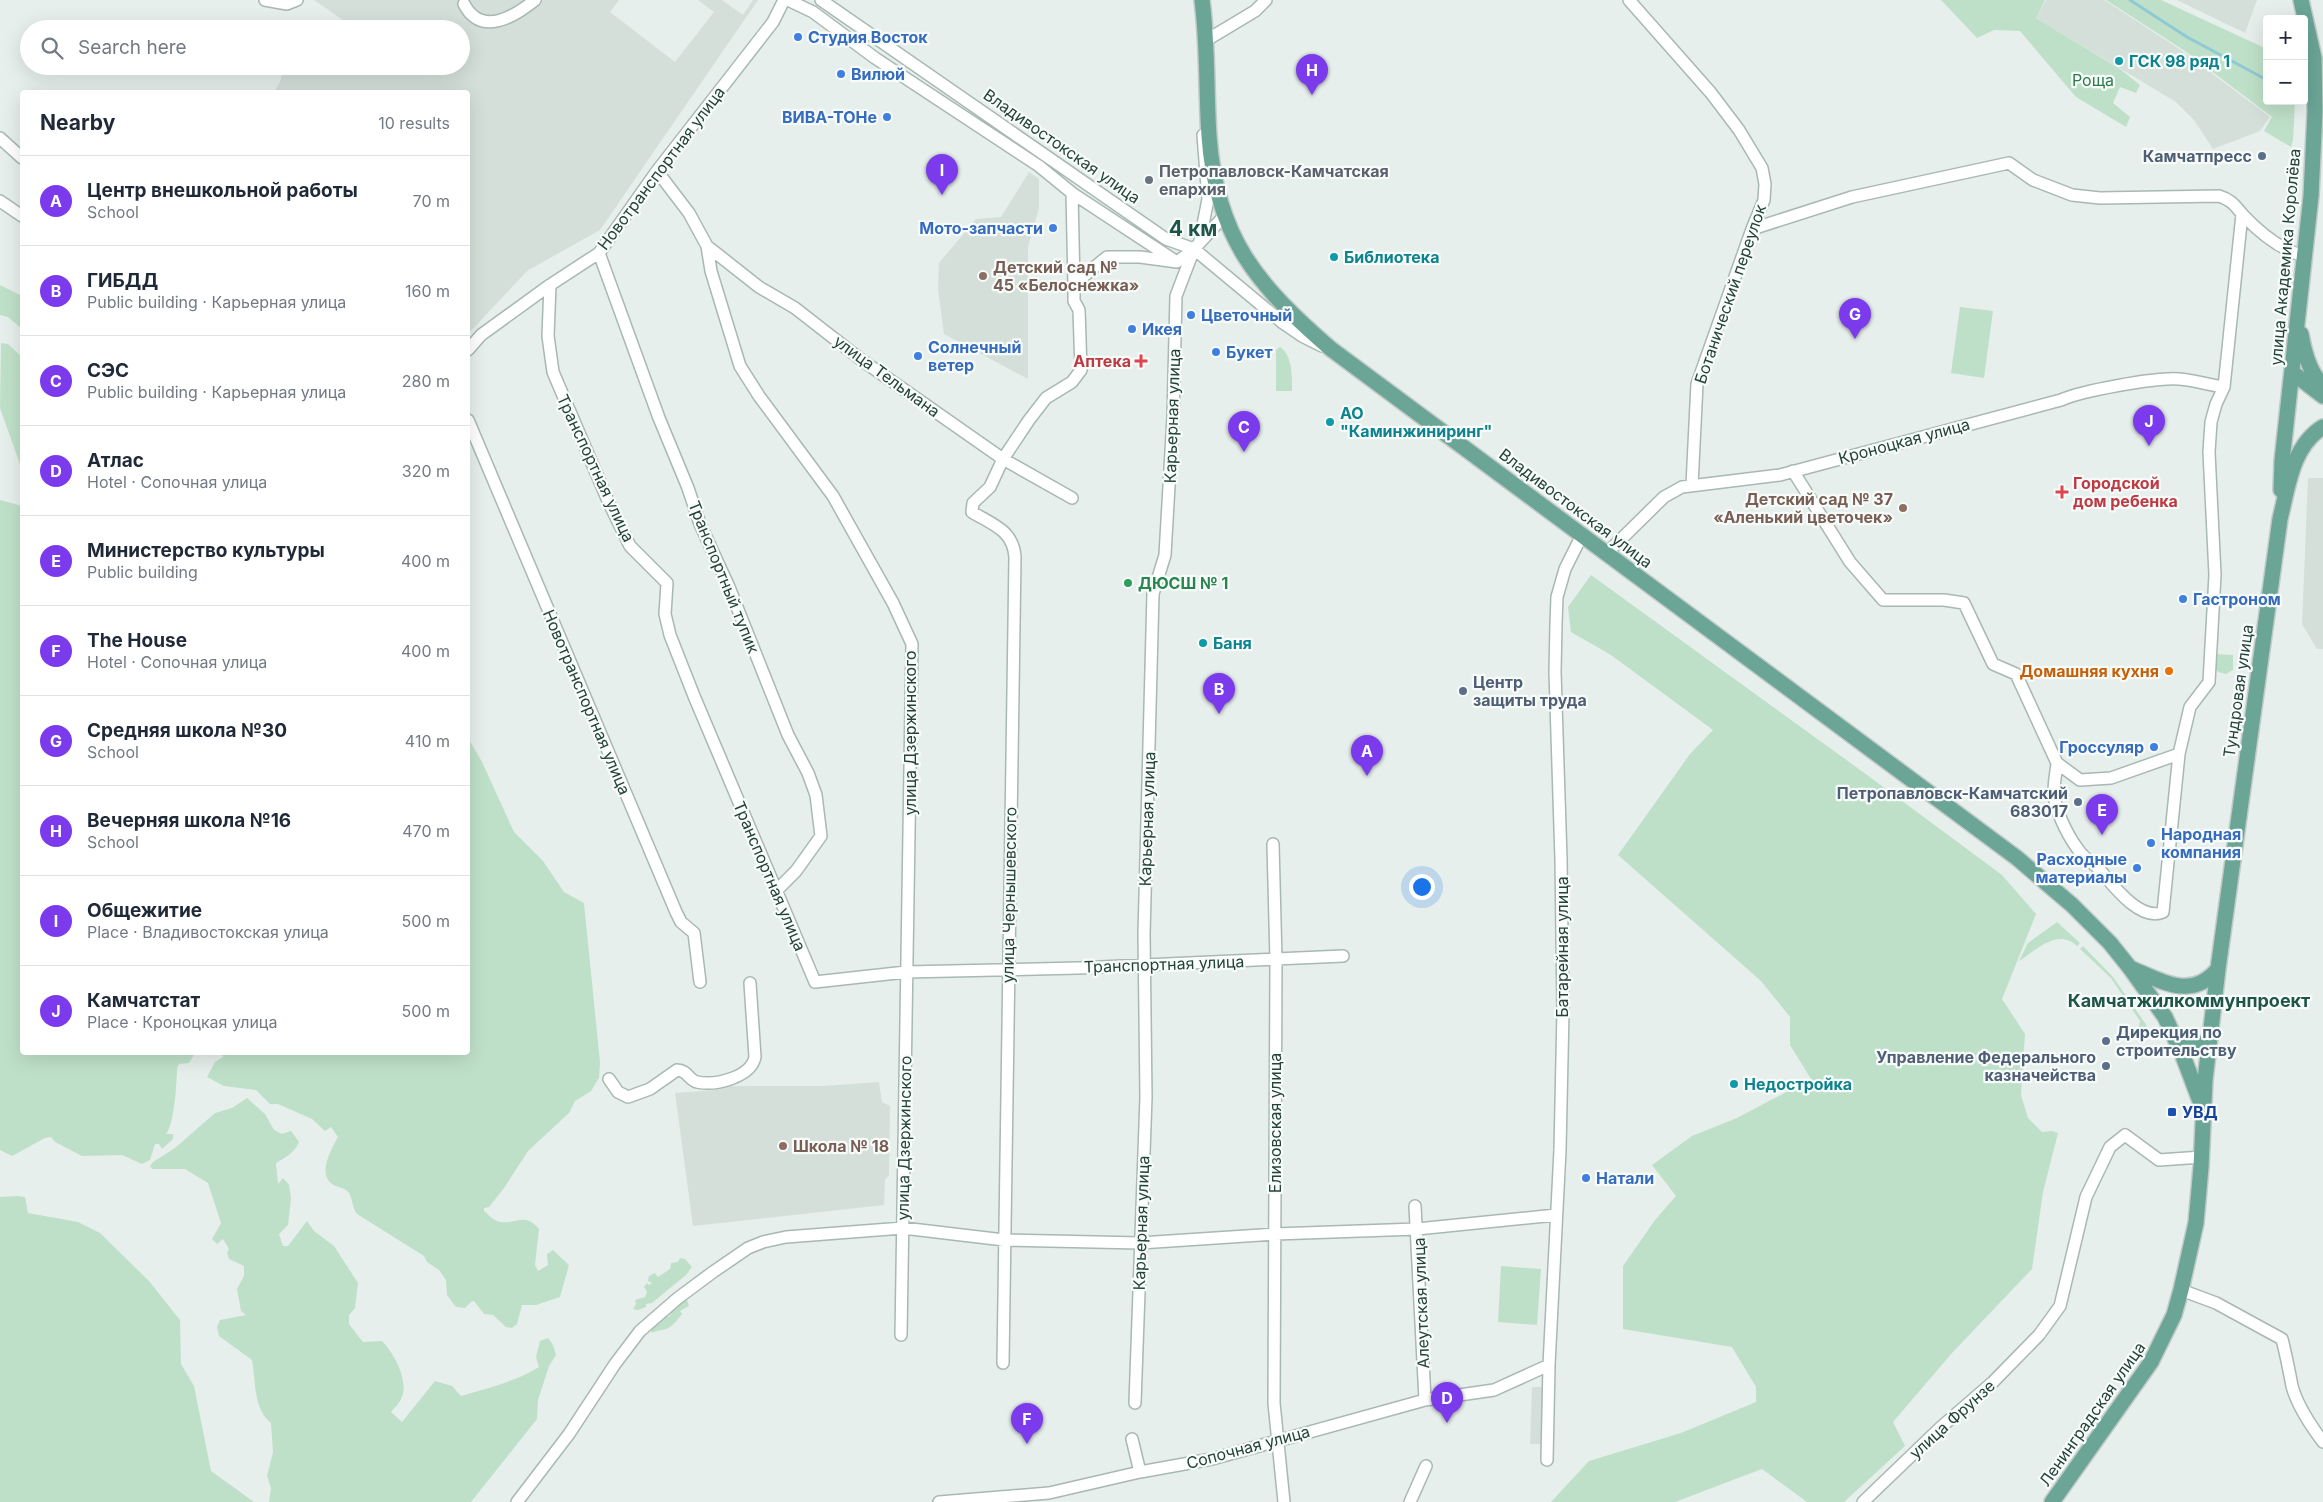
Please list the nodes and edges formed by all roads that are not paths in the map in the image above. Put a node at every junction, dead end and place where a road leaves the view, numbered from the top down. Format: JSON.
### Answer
{"nodes":[{"id":1,"x":265,"y":0,"type":"edge"},
{"id":2,"x":535,"y":0,"type":"edge"},
{"id":3,"x":784,"y":0,"type":"edge"},
{"id":4,"x":788,"y":0,"type":"edge"},
{"id":5,"x":821,"y":0,"type":"edge"},
{"id":6,"x":1202,"y":0,"type":"edge"},
{"id":7,"x":1266,"y":0,"type":"edge"},
{"id":8,"x":1629,"y":0,"type":"edge"},
{"id":9,"x":2301,"y":0,"type":"edge"},
{"id":10,"x":292,"y":2,"type":"edge"},
{"id":11,"x":464,"y":4,"type":"dead end"},
{"id":12,"x":1205,"y":41,"type":"junction"},
{"id":13,"x":1208,"y":106,"type":"junction"},
{"id":14,"x":0,"y":138,"type":"edge"},
{"id":15,"x":2323,"y":152,"type":"edge"},
{"id":16,"x":20,"y":156,"type":"edge"},
{"id":17,"x":657,"y":171,"type":"junction"},
{"id":18,"x":1072,"y":193,"type":"junction"},
{"id":19,"x":2311,"y":196,"type":"junction"},
{"id":20,"x":0,"y":201,"type":"edge"},
{"id":21,"x":2242,"y":214,"type":"junction"},
{"id":22,"x":20,"y":215,"type":"edge"},
{"id":23,"x":1225,"y":215,"type":"junction"},
{"id":24,"x":1752,"y":229,"type":"junction"},
{"id":25,"x":1197,"y":245,"type":"junction"},
{"id":26,"x":707,"y":246,"type":"junction"},
{"id":27,"x":600,"y":253,"type":"junction"},
{"id":28,"x":2304,"y":256,"type":"junction"},
{"id":29,"x":1176,"y":262,"type":"junction"},
{"id":30,"x":1074,"y":284,"type":"junction"},
{"id":31,"x":550,"y":285,"type":"junction"},
{"id":32,"x":2298,"y":323,"type":"junction"},
{"id":33,"x":470,"y":348,"type":"edge"},
{"id":34,"x":1331,"y":349,"type":"junction"},
{"id":35,"x":2293,"y":373,"type":"junction"},
{"id":36,"x":2323,"y":385,"type":"edge"},
{"id":37,"x":2224,"y":387,"type":"junction"},
{"id":38,"x":2323,"y":396,"type":"edge"},
{"id":39,"x":470,"y":425,"type":"edge"},
{"id":40,"x":2323,"y":428,"type":"edge"},
{"id":41,"x":1004,"y":459,"type":"junction"},
{"id":42,"x":1793,"y":471,"type":"junction"},
{"id":43,"x":1692,"y":485,"type":"junction"},
{"id":44,"x":1072,"y":498,"type":"dead end"},
{"id":45,"x":2280,"y":519,"type":"junction"},
{"id":46,"x":1582,"y":535,"type":"junction"},
{"id":47,"x":1607,"y":553,"type":"junction"},
{"id":48,"x":2179,"y":754,"type":"junction"},
{"id":49,"x":2057,"y":762,"type":"junction"},
{"id":50,"x":1274,"y":844,"type":"dead end"},
{"id":51,"x":2233,"y":853,"type":"joint"},
{"id":52,"x":778,"y":890,"type":"junction"},
{"id":53,"x":1342,"y":956,"type":"dead end"},
{"id":54,"x":1276,"y":960,"type":"junction"},
{"id":55,"x":1144,"y":965,"type":"junction"},
{"id":56,"x":2130,"y":968,"type":"junction"},
{"id":57,"x":1007,"y":969,"type":"junction"},
{"id":58,"x":2218,"y":969,"type":"junction"},
{"id":59,"x":906,"y":972,"type":"junction"},
{"id":60,"x":700,"y":982,"type":"dead end"},
{"id":61,"x":750,"y":983,"type":"dead end"},
{"id":62,"x":2174,"y":1036,"type":"junction"},
{"id":63,"x":2211,"y":1036,"type":"junction"},
{"id":64,"x":609,"y":1080,"type":"dead end"},
{"id":65,"x":2203,"y":1109,"type":"junction"},
{"id":66,"x":2202,"y":1157,"type":"junction"},
{"id":67,"x":1415,"y":1206,"type":"dead end"},
{"id":68,"x":1556,"y":1215,"type":"junction"},
{"id":69,"x":903,"y":1228,"type":"junction"},
{"id":70,"x":1418,"y":1229,"type":"junction"},
{"id":71,"x":1275,"y":1234,"type":"junction"},
{"id":72,"x":1004,"y":1240,"type":"junction"},
{"id":73,"x":1140,"y":1242,"type":"junction"},
{"id":74,"x":2182,"y":1290,"type":"junction"},
{"id":75,"x":900,"y":1335,"type":"dead end"},
{"id":76,"x":1002,"y":1363,"type":"dead end"},
{"id":77,"x":1550,"y":1365,"type":"junction"},
{"id":78,"x":1425,"y":1400,"type":"junction"},
{"id":79,"x":1135,"y":1403,"type":"dead end"},
{"id":80,"x":1132,"y":1439,"type":"dead end"},
{"id":81,"x":1279,"y":1439,"type":"junction"},
{"id":82,"x":2323,"y":1442,"type":"edge"},
{"id":83,"x":1547,"y":1460,"type":"dead end"},
{"id":84,"x":1426,"y":1466,"type":"dead end"},
{"id":85,"x":1140,"y":1472,"type":"junction"},
{"id":86,"x":1285,"y":1501,"type":"edge"},
{"id":87,"x":517,"y":1502,"type":"edge"},
{"id":88,"x":939,"y":1502,"type":"edge"},
{"id":89,"x":1410,"y":1502,"type":"edge"},
{"id":90,"x":1864,"y":1502,"type":"edge"},
{"id":91,"x":2052,"y":1502,"type":"edge"}],
"edges":[{"from":1,"to":10,"type":"street"},
{"from":2,"to":11,"type":"street"},
{"from":3,"to":17,"type":"street","name":"Новотранспортная улица"},
{"from":4,"to":18,"type":"street"},
{"from":5,"to":25,"type":"street","name":"Владивостокская улица"},
{"from":6,"to":12,"type":"main road"},
{"from":7,"to":12,"type":"street"},
{"from":8,"to":24,"type":"street","name":"Ботанический переулок"},
{"from":9,"to":19,"type":"main road","name":"улица Академика Королёва"},
{"from":12,"to":13,"type":"main road"},
{"from":13,"to":23,"type":"main road"},
{"from":13,"to":25,"type":"street","name":"Карьерная улица"},
{"from":14,"to":16,"type":"street"},
{"from":15,"to":19,"type":"main road"},
{"from":17,"to":26,"type":"street","name":"улица Дзержинского"},
{"from":17,"to":27,"type":"street","name":"Новотранспортная улица"},
{"from":18,"to":29,"type":"street"},
{"from":18,"to":30,"type":"street"},
{"from":19,"to":28,"type":"main road","name":"улица Академика Королёва"},
{"from":20,"to":22,"type":"street"},
{"from":21,"to":24,"type":"street"},
{"from":21,"to":28,"type":"street"},
{"from":21,"to":37,"type":"street"},
{"from":23,"to":25,"type":"street","name":"Карьерная улица"},
{"from":23,"to":34,"type":"main road"},
{"from":24,"to":43,"type":"street","name":"Ботанический переулок"},
{"from":25,"to":29,"type":"street"},
{"from":25,"to":34,"type":"street","name":"Владивостокская улица"},
{"from":25,"to":55,"type":"street","name":"Карьерная улица"},
{"from":26,"to":41,"type":"street","name":"улица Тельмана"},
{"from":26,"to":59,"type":"street","name":"улица Дзержинского"},
{"from":27,"to":31,"type":"street","name":"Новотранспортная улица"},
{"from":27,"to":52,"type":"street","name":"Транспортный тупик"},
{"from":28,"to":32,"type":"main road","name":"улица Академика Королёва"},
{"from":29,"to":30,"type":"street"},
{"from":30,"to":41,"type":"street"},
{"from":31,"to":33,"type":"street","name":"Новотранспортная улица"},
{"from":31,"to":52,"type":"street","name":"Транспортная улица"},
{"from":32,"to":35,"type":"main road","name":"улица Академика Королёва"},
{"from":32,"to":36,"type":"main road"},
{"from":34,"to":46,"type":"main road","name":"Владивостокская улица"},
{"from":35,"to":38,"type":"main road"},
{"from":35,"to":45,"type":"main road","name":"улица Академика Королёва"},
{"from":37,"to":42,"type":"street","name":"Кроноцкая улица"},
{"from":37,"to":48,"type":"street"},
{"from":39,"to":60,"type":"street","name":"Новотранспортная улица"},
{"from":40,"to":45,"type":"main road","name":"Тундровая улица"},
{"from":41,"to":44,"type":"street","name":"улица Тельмана"},
{"from":41,"to":57,"type":"street","name":"улица Чернышевского"},
{"from":42,"to":43,"type":"street","name":"Кроноцкая улица"},
{"from":42,"to":49,"type":"street"},
{"from":43,"to":47,"type":"street","name":"Кроноцкая улица"},
{"from":45,"to":51,"type":"main road","name":"Тундровая улица"},
{"from":46,"to":47,"type":"main road","name":"Владивостокская улица"},
{"from":46,"to":68,"type":"street","name":"Батарейная улица"},
{"from":47,"to":56,"type":"main road","name":"Владивостокская улица"},
{"from":48,"to":49,"type":"street"},
{"from":48,"to":49,"type":"street"},
{"from":50,"to":54,"type":"street","name":"Елизовская улица"},
{"from":51,"to":58,"type":"main road","name":"Ленинградская улица"},
{"from":52,"to":59,"type":"street","name":"Транспортная улица"},
{"from":53,"to":54,"type":"street","name":"Транспортная улица"},
{"from":54,"to":55,"type":"street","name":"Транспортная улица"},
{"from":54,"to":71,"type":"street","name":"Елизовская улица"},
{"from":55,"to":57,"type":"street","name":"Транспортная улица"},
{"from":55,"to":73,"type":"street","name":"Карьерная улица"},
{"from":56,"to":58,"type":"main road"},
{"from":56,"to":62,"type":"main road","name":"Владивостокская улица"},
{"from":57,"to":59,"type":"street","name":"Транспортная улица"},
{"from":57,"to":72,"type":"street","name":"улица Чернышевского"},
{"from":58,"to":63,"type":"main road","name":"Ленинградская улица"},
{"from":59,"to":69,"type":"street","name":"улица Дзержинского"},
{"from":61,"to":64,"type":"street"},
{"from":62,"to":63,"type":"main road"},
{"from":62,"to":65,"type":"main road","name":"Владивостокская улица"},
{"from":63,"to":65,"type":"main road","name":"Ленинградская улица"},
{"from":65,"to":66,"type":"main road","name":"Ленинградская улица"},
{"from":66,"to":74,"type":"main road","name":"Ленинградская улица"},
{"from":66,"to":90,"type":"street","name":"улица Фрунзе"},
{"from":67,"to":70,"type":"street","name":"Алеутская улица"},
{"from":68,"to":70,"type":"street"},
{"from":68,"to":77,"type":"street","name":"Батарейная улица"},
{"from":69,"to":72,"type":"street"},
{"from":69,"to":75,"type":"street","name":"улица Дзержинского"},
{"from":69,"to":87,"type":"street"},
{"from":70,"to":71,"type":"street"},
{"from":70,"to":78,"type":"street","name":"Алеутская улица"},
{"from":71,"to":73,"type":"street"},
{"from":71,"to":81,"type":"street","name":"Елизовская улица"},
{"from":72,"to":73,"type":"street"},
{"from":72,"to":76,"type":"street","name":"улица Чернышевского"},
{"from":73,"to":79,"type":"street","name":"Карьерная улица"},
{"from":74,"to":82,"type":"street"},
{"from":74,"to":91,"type":"main road","name":"Ленинградская улица"},
{"from":77,"to":78,"type":"street","name":"Сопочная улица"},
{"from":77,"to":83,"type":"street","name":"Батарейная улица"},
{"from":78,"to":81,"type":"street","name":"Сопочная улица"},
{"from":80,"to":85,"type":"street"},
{"from":81,"to":85,"type":"street","name":"Сопочная улица"},
{"from":81,"to":86,"type":"street","name":"Елизовская улица"},
{"from":84,"to":89,"type":"street"},
{"from":85,"to":88,"type":"street","name":"Сопочная улица"}]}
